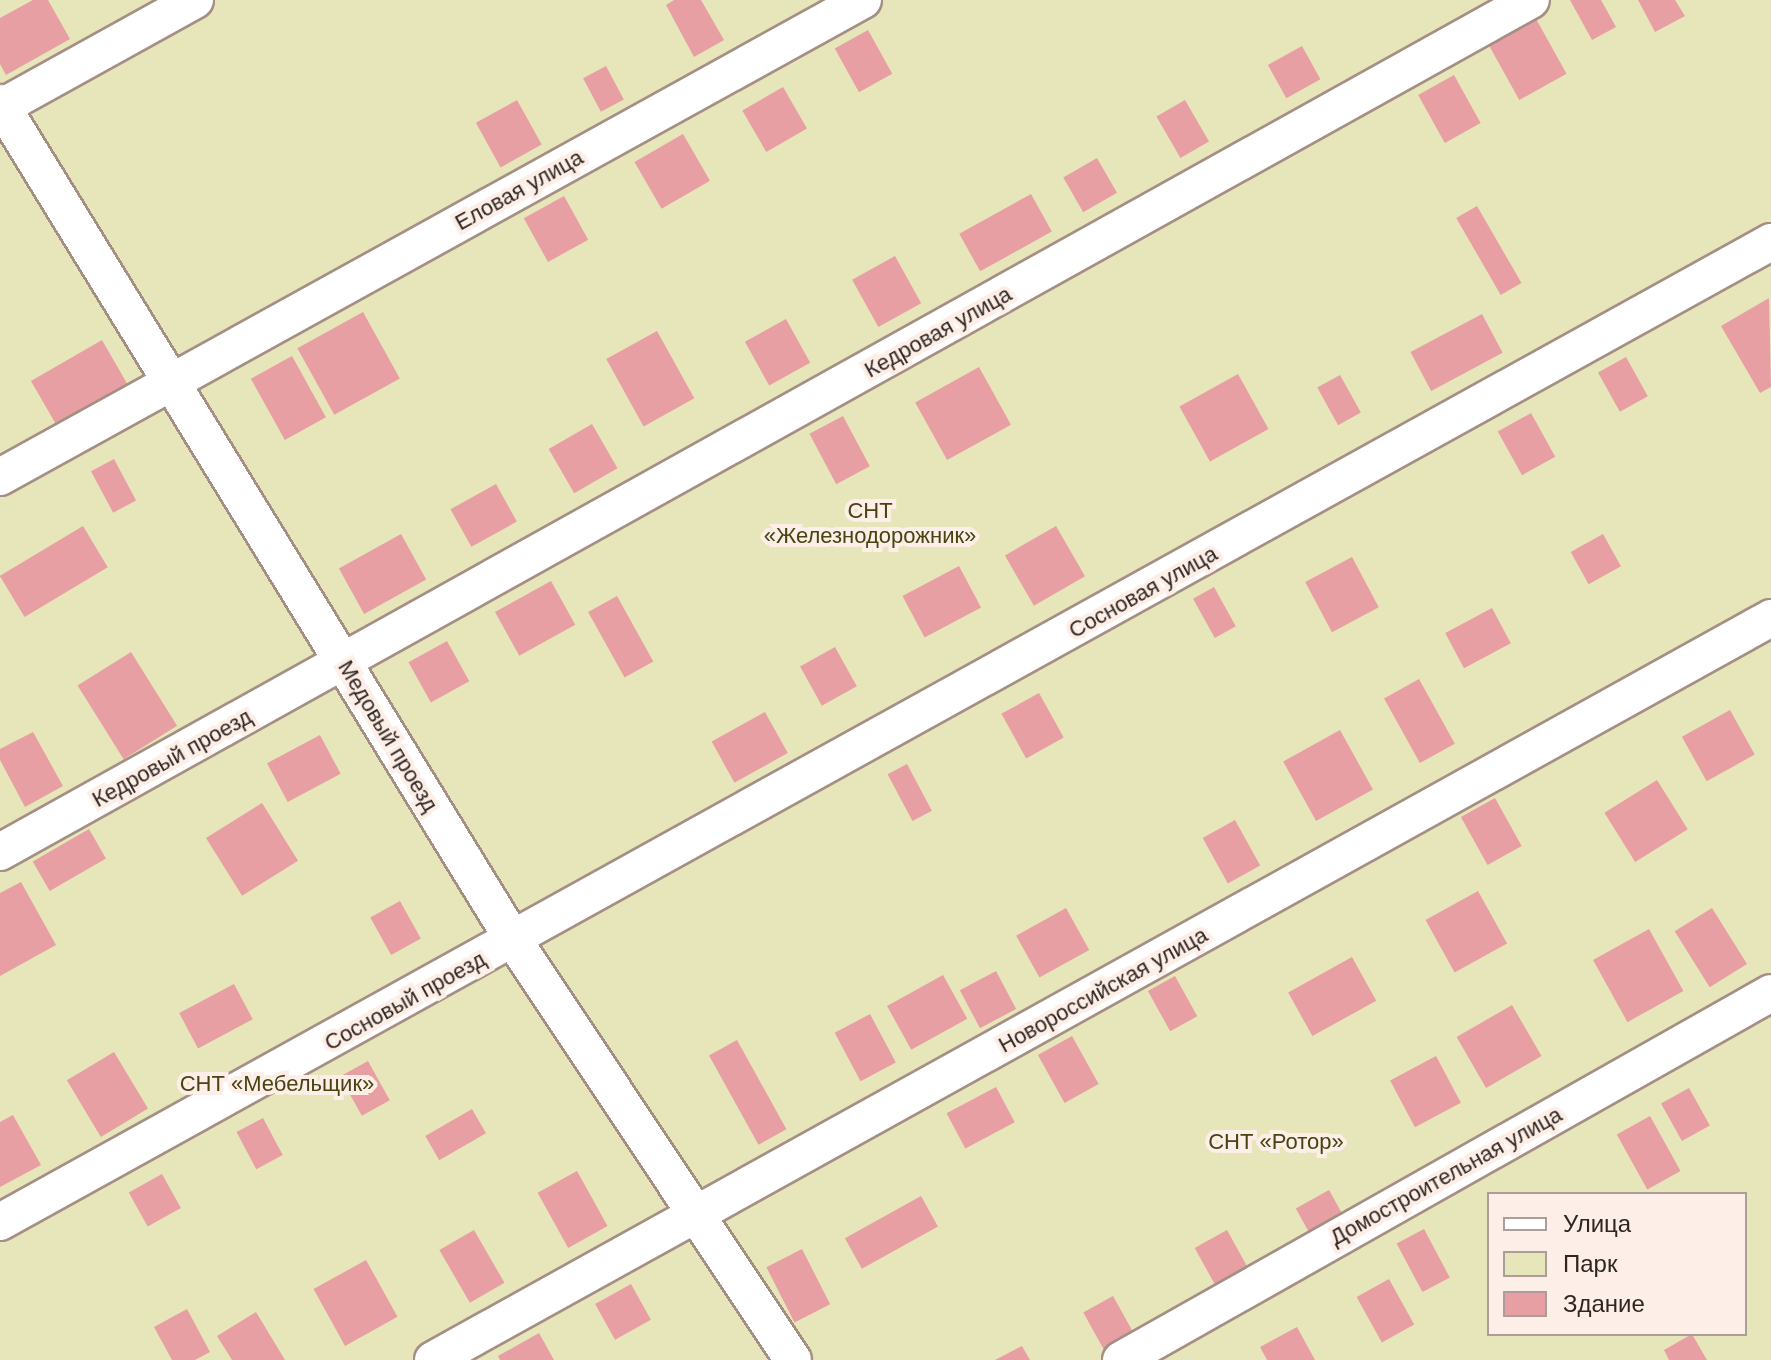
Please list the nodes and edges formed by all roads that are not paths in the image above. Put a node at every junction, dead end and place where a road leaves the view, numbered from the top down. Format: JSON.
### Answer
{"nodes":[{"id":1,"x":195,"y":0,"type":"edge"},
{"id":2,"x":863,"y":0,"type":"edge"},
{"id":3,"x":1531,"y":0,"type":"edge"},
{"id":4,"x":1,"y":106,"type":"edge"},
{"id":5,"x":1771,"y":242,"type":"edge"},
{"id":6,"x":174,"y":381,"type":"junction"},
{"id":7,"x":0,"y":477,"type":"edge"},
{"id":8,"x":1771,"y":618,"type":"edge"},
{"id":9,"x":344,"y":664,"type":"junction"},
{"id":10,"x":0,"y":852,"type":"edge"},
{"id":11,"x":514,"y":941,"type":"junction"},
{"id":12,"x":1771,"y":993,"type":"edge"},
{"id":13,"x":699,"y":1214,"type":"junction"},
{"id":14,"x":0,"y":1222,"type":"edge"},
{"id":15,"x":433,"y":1360,"type":"edge"},
{"id":16,"x":793,"y":1360,"type":"edge"},
{"id":17,"x":1121,"y":1360,"type":"edge"}],
"edges":[{"from":1,"to":4,"type":"street"},
{"from":2,"to":6,"type":"street","name":"Еловая улица"},
{"from":3,"to":9,"type":"street","name":"Кедровая улица"},
{"from":4,"to":6,"type":"street","name":"Медовый проезд"},
{"from":5,"to":11,"type":"street","name":"Сосновая улица"},
{"from":6,"to":7,"type":"street","name":"Еловая улица"},
{"from":6,"to":9,"type":"street","name":"Медовый проезд"},
{"from":8,"to":13,"type":"street","name":"Новороссийская улица"},
{"from":9,"to":10,"type":"street","name":"Кедровый проезд"},
{"from":9,"to":11,"type":"street","name":"Медовый проезд"},
{"from":11,"to":13,"type":"street","name":"Медовый проезд"},
{"from":11,"to":14,"type":"street","name":"Сосновый проезд"},
{"from":12,"to":17,"type":"street","name":"Домостроительная улица"},
{"from":13,"to":15,"type":"street","name":"Новороссийская улица"},
{"from":13,"to":16,"type":"street","name":"Медовый проезд"}]}
